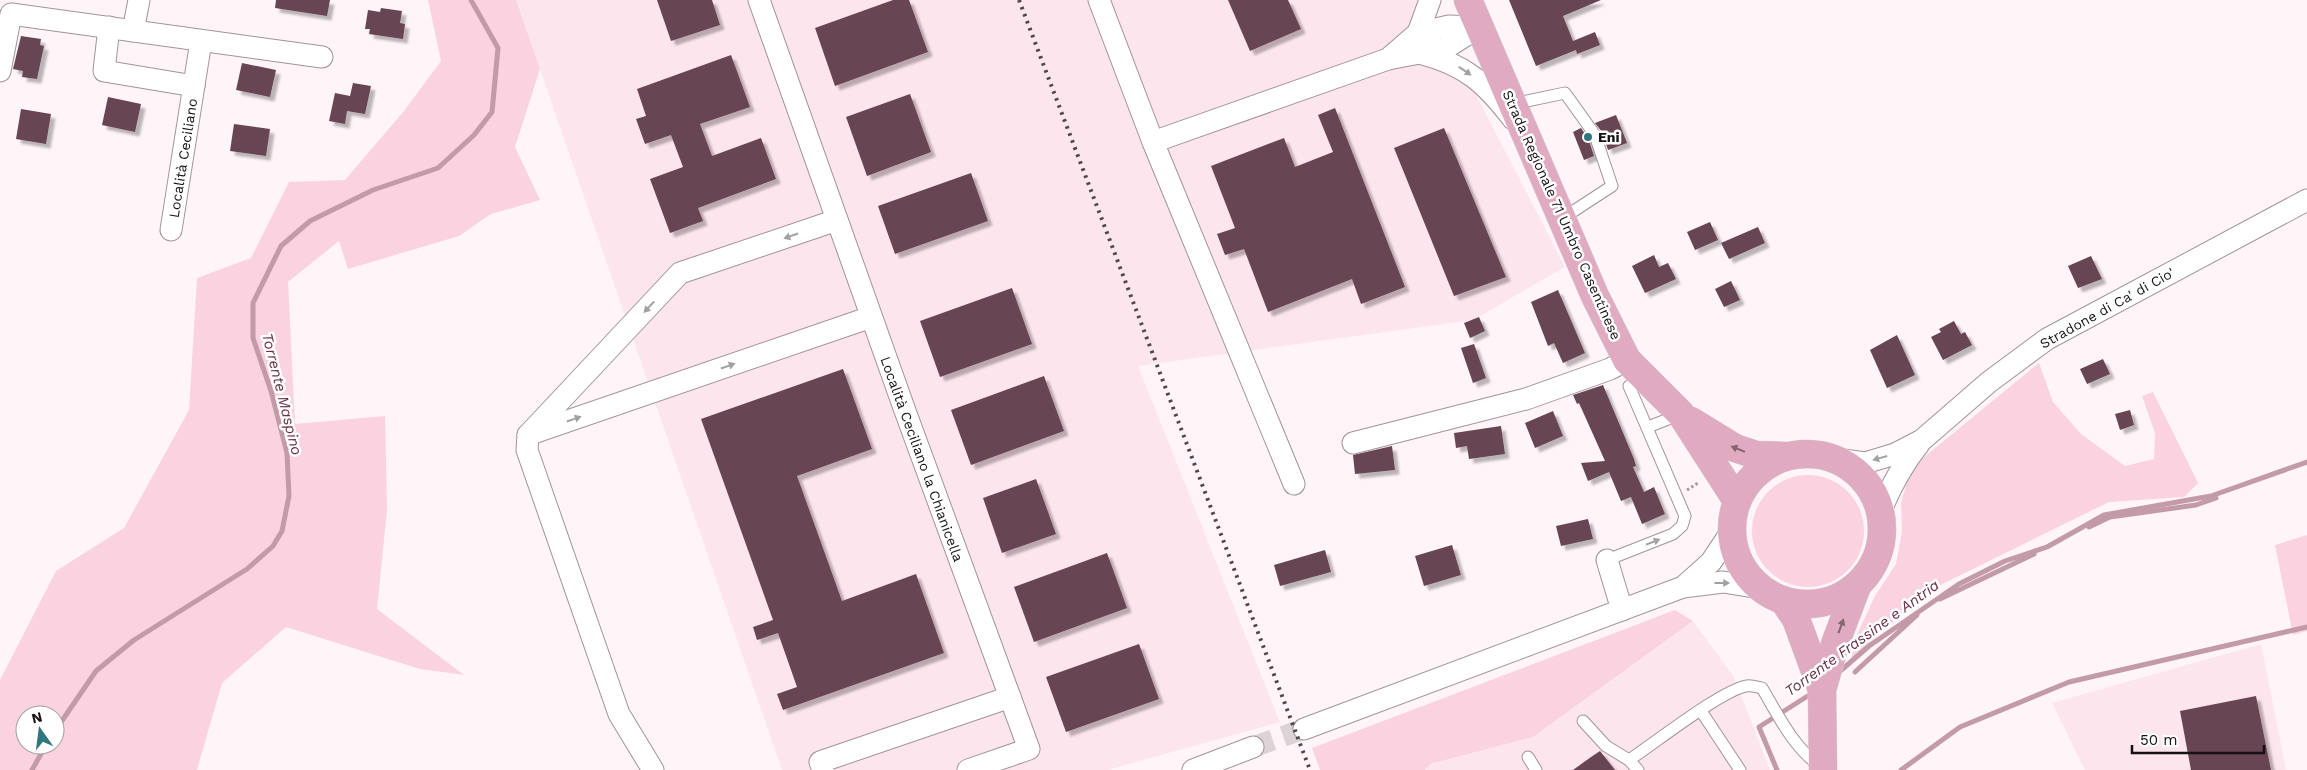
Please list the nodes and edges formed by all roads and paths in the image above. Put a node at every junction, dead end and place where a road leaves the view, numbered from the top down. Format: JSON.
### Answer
{"nodes":[{"id":1,"x":139,"y":0,"type":"edge"},
{"id":2,"x":759,"y":0,"type":"edge"},
{"id":3,"x":1099,"y":0,"type":"edge"},
{"id":4,"x":1430,"y":0,"type":"edge"},
{"id":5,"x":1468,"y":0,"type":"edge"},
{"id":6,"x":109,"y":27,"type":"junction"},
{"id":7,"x":1479,"y":27,"type":"junction"},
{"id":8,"x":133,"y":31,"type":"junction"},
{"id":9,"x":201,"y":41,"type":"junction"},
{"id":10,"x":1419,"y":43,"type":"junction"},
{"id":11,"x":322,"y":56,"type":"dead end"},
{"id":12,"x":0,"y":71,"type":"edge"},
{"id":13,"x":194,"y":86,"type":"junction"},
{"id":14,"x":1514,"y":104,"type":"junction"},
{"id":15,"x":1153,"y":142,"type":"junction"},
{"id":16,"x":1530,"y":142,"type":"junction"},
{"id":17,"x":2307,"y":200,"type":"edge"},
{"id":18,"x":1563,"y":218,"type":"junction"},
{"id":19,"x":837,"y":220,"type":"junction"},
{"id":20,"x":171,"y":230,"type":"dead end"},
{"id":21,"x":871,"y":317,"type":"junction"},
{"id":22,"x":1627,"y":360,"type":"junction"},
{"id":23,"x":1629,"y":386,"type":"dead end"},
{"id":24,"x":1681,"y":414,"type":"junction"},
{"id":25,"x":1648,"y":427,"type":"junction"},
{"id":26,"x":528,"y":435,"type":"junction"},
{"id":27,"x":1922,"y":440,"type":"junction"},
{"id":28,"x":1353,"y":443,"type":"dead end"},
{"id":29,"x":1785,"y":456,"type":"junction"},
{"id":30,"x":1836,"y":459,"type":"junction"},
{"id":31,"x":1701,"y":480,"type":"dead end"},
{"id":32,"x":1294,"y":484,"type":"dead end"},
{"id":33,"x":1682,"y":493,"type":"dead end"},
{"id":34,"x":1737,"y":501,"type":"junction"},
{"id":35,"x":1881,"y":510,"type":"junction"},
{"id":36,"x":1732,"y":532,"type":"junction"},
{"id":37,"x":1607,"y":560,"type":"joint"},
{"id":38,"x":1857,"y":586,"type":"junction"},
{"id":39,"x":1683,"y":587,"type":"junction"},
{"id":40,"x":1772,"y":595,"type":"junction"},
{"id":41,"x":1622,"y":610,"type":"junction"},
{"id":42,"x":1822,"y":690,"type":"junction"},
{"id":43,"x":1010,"y":697,"type":"junction"},
{"id":44,"x":1700,"y":711,"type":"junction"},
{"id":45,"x":1583,"y":721,"type":"dead end"},
{"id":46,"x":1304,"y":729,"type":"tunnel mouth"},
{"id":47,"x":1253,"y":747,"type":"tunnel mouth"},
{"id":48,"x":1528,"y":757,"type":"dead end"},
{"id":49,"x":1629,"y":760,"type":"junction"},
{"id":50,"x":1823,"y":769,"type":"edge"},
{"id":51,"x":654,"y":770,"type":"edge"},
{"id":52,"x":823,"y":770,"type":"edge"},
{"id":53,"x":968,"y":770,"type":"edge"},
{"id":54,"x":1193,"y":770,"type":"edge"},
{"id":55,"x":1536,"y":770,"type":"edge"},
{"id":56,"x":1638,"y":770,"type":"edge"},
{"id":57,"x":1740,"y":770,"type":"edge"}],
"edges":[{"from":1,"to":8,"type":"street"},
{"from":2,"to":19,"type":"street","name":"Località Ceciliano la Chianicella"},
{"from":3,"to":15,"type":"street"},
{"from":4,"to":10,"type":"street"},
{"from":5,"to":7,"type":"main road","name":"Strada Regionale 71 Umbro Casentinese"},
{"from":6,"to":8,"type":"street"},
{"from":6,"to":12,"type":"street"},
{"from":6,"to":13,"type":"street","name":"Località Ceciliano"},
{"from":7,"to":10,"type":"street"},
{"from":7,"to":14,"type":"main road","name":"Strada Regionale 71 Umbro Casentinese"},
{"from":8,"to":9,"type":"street"},
{"from":9,"to":11,"type":"street"},
{"from":9,"to":13,"type":"street","name":"Località Ceciliano"},
{"from":10,"to":15,"type":"street"},
{"from":10,"to":16,"type":"street","one_way":true},
{"from":13,"to":20,"type":"street","name":"Località Ceciliano"},
{"from":14,"to":16,"type":"main road","name":"Strada Regionale 71 Umbro Casentinese"},
{"from":14,"to":18,"type":"lane"},
{"from":15,"to":32,"type":"street"},
{"from":16,"to":18,"type":"main road","name":"Strada Regionale 71 Umbro Casentinese"},
{"from":17,"to":27,"type":"street","name":"Stradone di Ca' di Cio'"},
{"from":18,"to":22,"type":"main road","name":"Strada Regionale 71 Umbro Casentinese"},
{"from":19,"to":21,"type":"street","name":"Località Ceciliano la Chianicella"},
{"from":19,"to":26,"type":"street","one_way":true},
{"from":26,"to":21,"type":"street","one_way":true},
{"from":21,"to":43,"type":"street","name":"Località Ceciliano la Chianicella"},
{"from":22,"to":24,"type":"main road","name":"Strada Regionale 71 Umbro Casentinese"},
{"from":22,"to":28,"type":"street"},
{"from":23,"to":25,"type":"lane"},
{"from":24,"to":25,"type":"lane"},
{"from":29,"to":24,"type":"main road","name":"Strada Regionale 71 Umbro Casentinese","one_way":true},
{"from":24,"to":34,"type":"main road","name":"Strada Regionale 71 Umbro Casentinese"},
{"from":37,"to":25,"type":"lane","one_way":true},
{"from":26,"to":51,"type":"street"},
{"from":27,"to":30,"type":"street","one_way":true},
{"from":27,"to":35,"type":"street"},
{"from":29,"to":30,"type":"main road"},
{"from":29,"to":34,"type":"main road"},
{"from":30,"to":35,"type":"main road"},
{"from":31,"to":33,"type":"path"},
{"from":34,"to":36,"type":"main road"},
{"from":35,"to":38,"type":"main road"},
{"from":36,"to":39,"type":"street"},
{"from":36,"to":40,"type":"main road"},
{"from":37,"to":41,"type":"street"},
{"from":38,"to":40,"type":"main road"},
{"from":42,"to":38,"type":"main road","one_way":true},
{"from":39,"to":40,"type":"street","one_way":true},
{"from":39,"to":41,"type":"street"},
{"from":40,"to":42,"type":"main road"},
{"from":41,"to":46,"type":"street"},
{"from":42,"to":50,"type":"main road"},
{"from":43,"to":52,"type":"street"},
{"from":43,"to":53,"type":"street","name":"Località Ceciliano la Chianicella"},
{"from":44,"to":49,"type":"lane"},
{"from":44,"to":50,"type":"lane"},
{"from":44,"to":57,"type":"lane"},
{"from":45,"to":49,"type":"lane"},
{"from":47,"to":54,"type":"street"},
{"from":48,"to":55,"type":"lane"},
{"from":49,"to":56,"type":"lane"}]}
